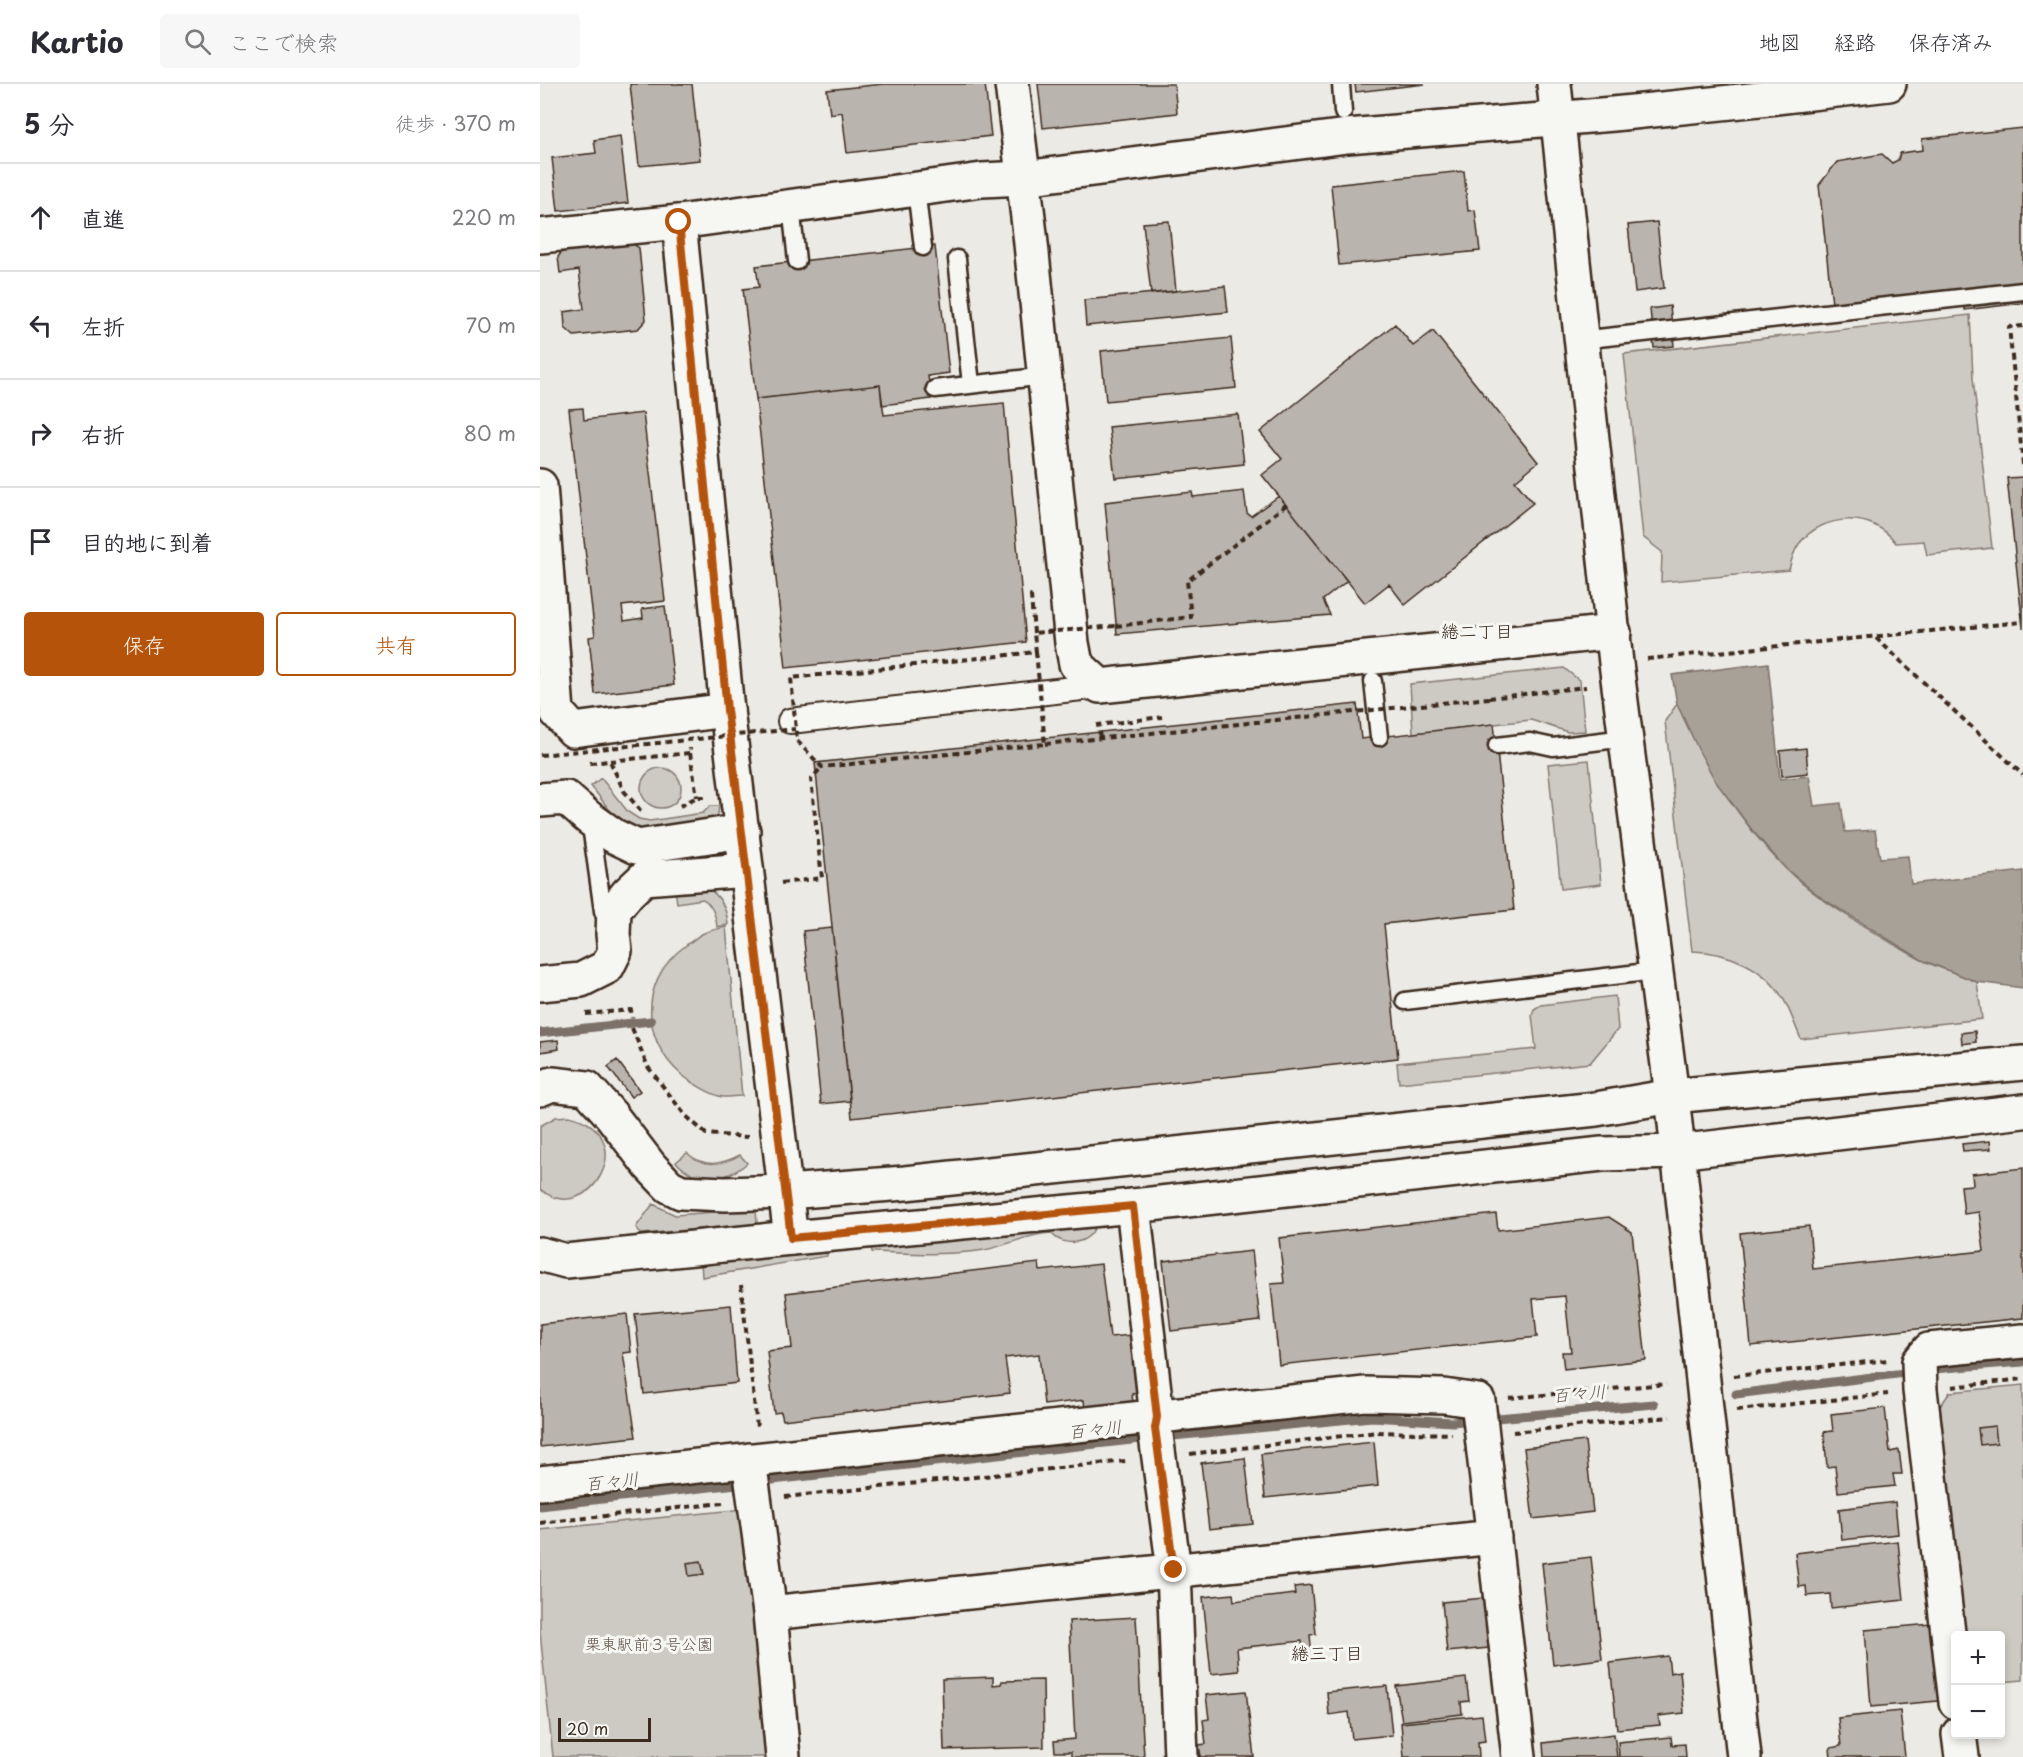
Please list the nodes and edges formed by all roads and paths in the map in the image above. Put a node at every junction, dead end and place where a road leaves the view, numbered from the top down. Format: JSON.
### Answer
{"nodes":[{"id":1,"x":1012,"y":84,"type":"edge"},
{"id":2,"x":1341,"y":84,"type":"edge"},
{"id":3,"x":1554,"y":84,"type":"edge"},
{"id":4,"x":1889,"y":84,"type":"edge"},
{"id":5,"x":1750,"y":92,"type":"edge"},
{"id":6,"x":1344,"y":112,"type":"dead end"},
{"id":7,"x":1558,"y":119,"type":"junction"},
{"id":8,"x":1024,"y":178,"type":"junction"},
{"id":9,"x":916,"y":189,"type":"junction"},
{"id":10,"x":791,"y":206,"type":"junction"},
{"id":11,"x":679,"y":222,"type":"junction"},
{"id":12,"x":540,"y":236,"type":"edge"},
{"id":13,"x":923,"y":247,"type":"dead end"},
{"id":14,"x":957,"y":259,"type":"dead end"},
{"id":15,"x":797,"y":261,"type":"dead end"},
{"id":16,"x":2023,"y":291,"type":"edge"},
{"id":17,"x":2023,"y":326,"type":"edge"},
{"id":18,"x":1580,"y":340,"type":"junction"},
{"id":19,"x":1045,"y":376,"type":"junction"},
{"id":20,"x":970,"y":384,"type":"junction"},
{"id":21,"x":935,"y":389,"type":"dead end"},
{"id":22,"x":2023,"y":465,"type":"edge"},
{"id":23,"x":540,"y":486,"type":"edge"},
{"id":24,"x":1286,"y":505,"type":"dead end"},
{"id":25,"x":2022,"y":622,"type":"edge"},
{"id":26,"x":1614,"y":632,"type":"junction"},
{"id":27,"x":1876,"y":638,"type":"junction"},
{"id":28,"x":1036,"y":652,"type":"junction"},
{"id":29,"x":1640,"y":660,"type":"dead end"},
{"id":30,"x":1373,"y":681,"type":"dead end"},
{"id":31,"x":1100,"y":686,"type":"junction"},
{"id":32,"x":1586,"y":687,"type":"dead end"},
{"id":33,"x":727,"y":710,"type":"junction"},
{"id":34,"x":1162,"y":717,"type":"dead end"},
{"id":35,"x":792,"y":725,"type":"junction"},
{"id":36,"x":1379,"y":737,"type":"dead end"},
{"id":37,"x":1100,"y":738,"type":"junction"},
{"id":38,"x":1625,"y":738,"type":"junction"},
{"id":39,"x":1045,"y":744,"type":"junction"},
{"id":40,"x":1497,"y":746,"type":"dead end"},
{"id":41,"x":690,"y":753,"type":"dead end"},
{"id":42,"x":540,"y":755,"type":"edge"},
{"id":43,"x":579,"y":764,"type":"dead end"},
{"id":44,"x":822,"y":767,"type":"junction"},
{"id":45,"x":2023,"y":775,"type":"edge"},
{"id":46,"x":697,"y":797,"type":"junction"},
{"id":47,"x":713,"y":797,"type":"dead end"},
{"id":48,"x":540,"y":800,"type":"edge"},
{"id":49,"x":678,"y":807,"type":"dead end"},
{"id":50,"x":652,"y":815,"type":"dead end"},
{"id":51,"x":590,"y":818,"type":"junction"},
{"id":52,"x":742,"y":831,"type":"junction"},
{"id":53,"x":746,"y":870,"type":"junction"},
{"id":54,"x":781,"y":883,"type":"dead end"},
{"id":55,"x":613,"y":933,"type":"junction"},
{"id":56,"x":1655,"y":971,"type":"junction"},
{"id":57,"x":540,"y":984,"type":"edge"},
{"id":58,"x":1405,"y":1001,"type":"dead end"},
{"id":59,"x":586,"y":1014,"type":"dead end"},
{"id":60,"x":632,"y":1018,"type":"dead end"},
{"id":61,"x":632,"y":1028,"type":"dead end"},
{"id":62,"x":2023,"y":1063,"type":"edge"},
{"id":63,"x":540,"y":1089,"type":"edge"},
{"id":64,"x":1672,"y":1096,"type":"junction"},
{"id":65,"x":2023,"y":1111,"type":"edge"},
{"id":66,"x":753,"y":1137,"type":"dead end"},
{"id":67,"x":1677,"y":1152,"type":"junction"},
{"id":68,"x":786,"y":1192,"type":"junction"},
{"id":69,"x":1133,"y":1206,"type":"junction"},
{"id":70,"x":791,"y":1238,"type":"junction"},
{"id":71,"x":540,"y":1254,"type":"edge"},
{"id":72,"x":741,"y":1284,"type":"dead end"},
{"id":73,"x":2023,"y":1341,"type":"edge"},
{"id":74,"x":1920,"y":1373,"type":"junction"},
{"id":75,"x":1731,"y":1377,"type":"dead end"},
{"id":76,"x":2023,"y":1379,"type":"edge"},
{"id":77,"x":1666,"y":1384,"type":"dead end"},
{"id":78,"x":1734,"y":1410,"type":"dead end"},
{"id":79,"x":1479,"y":1417,"type":"junction"},
{"id":80,"x":1671,"y":1418,"type":"dead end"},
{"id":81,"x":1158,"y":1438,"type":"junction"},
{"id":82,"x":754,"y":1475,"type":"junction"},
{"id":83,"x":540,"y":1482,"type":"edge"},
{"id":84,"x":540,"y":1523,"type":"edge"},
{"id":85,"x":1494,"y":1537,"type":"junction"},
{"id":86,"x":1174,"y":1570,"type":"junction"},
{"id":87,"x":770,"y":1613,"type":"junction"},
{"id":88,"x":1954,"y":1685,"type":"edge"},
{"id":89,"x":1960,"y":1739,"type":"edge"},
{"id":90,"x":783,"y":1757,"type":"edge"},
{"id":91,"x":1181,"y":1757,"type":"edge"},
{"id":92,"x":1519,"y":1757,"type":"edge"},
{"id":93,"x":1744,"y":1757,"type":"edge"},
{"id":94,"x":1962,"y":1757,"type":"edge"}],
"edges":[{"from":1,"to":8,"type":"street"},
{"from":2,"to":6,"type":"lane"},
{"from":3,"to":7,"type":"street"},
{"from":4,"to":5,"type":"street"},
{"from":5,"to":7,"type":"street"},
{"from":7,"to":8,"type":"street"},
{"from":7,"to":18,"type":"street"},
{"from":8,"to":9,"type":"street"},
{"from":8,"to":19,"type":"street"},
{"from":9,"to":10,"type":"street"},
{"from":9,"to":13,"type":"lane"},
{"from":10,"to":11,"type":"street"},
{"from":10,"to":15,"type":"lane"},
{"from":11,"to":12,"type":"street"},
{"from":11,"to":33,"type":"street"},
{"from":14,"to":20,"type":"lane"},
{"from":16,"to":18,"type":"lane"},
{"from":17,"to":22,"type":"path"},
{"from":18,"to":26,"type":"street"},
{"from":19,"to":20,"type":"lane"},
{"from":19,"to":31,"type":"street"},
{"from":20,"to":21,"type":"lane"},
{"from":23,"to":33,"type":"street"},
{"from":24,"to":28,"type":"path","bridge":true},
{"from":25,"to":27,"type":"path"},
{"from":26,"to":31,"type":"street"},
{"from":26,"to":38,"type":"street"},
{"from":27,"to":29,"type":"path"},
{"from":27,"to":45,"type":"path"},
{"from":28,"to":35,"type":"path","bridge":true},
{"from":28,"to":39,"type":"path","bridge":true},
{"from":30,"to":36,"type":"lane"},
{"from":31,"to":35,"type":"street"},
{"from":32,"to":37,"type":"path","bridge":true},
{"from":33,"to":52,"type":"street"},
{"from":34,"to":37,"type":"path"},
{"from":35,"to":42,"type":"path","bridge":true},
{"from":35,"to":44,"type":"path","bridge":true},
{"from":37,"to":39,"type":"path","bridge":true},
{"from":38,"to":40,"type":"lane"},
{"from":38,"to":56,"type":"street"},
{"from":39,"to":44,"type":"path","bridge":true},
{"from":41,"to":46,"type":"path"},
{"from":43,"to":50,"type":"path"},
{"from":44,"to":54,"type":"path"},
{"from":46,"to":47,"type":"path"},
{"from":46,"to":49,"type":"path"},
{"from":48,"to":51,"type":"street"},
{"from":51,"to":52,"type":"street"},
{"from":51,"to":55,"type":"lane"},
{"from":52,"to":53,"type":"street"},
{"from":53,"to":55,"type":"street"},
{"from":53,"to":68,"type":"street"},
{"from":55,"to":57,"type":"street"},
{"from":56,"to":58,"type":"lane"},
{"from":56,"to":64,"type":"street"},
{"from":59,"to":60,"type":"path"},
{"from":61,"to":66,"type":"path"},
{"from":62,"to":64,"type":"street"},
{"from":63,"to":68,"type":"street"},
{"from":64,"to":67,"type":"street"},
{"from":64,"to":68,"type":"street"},
{"from":65,"to":67,"type":"street"},
{"from":67,"to":69,"type":"street"},
{"from":67,"to":93,"type":"street"},
{"from":68,"to":70,"type":"street"},
{"from":69,"to":70,"type":"street"},
{"from":69,"to":81,"type":"street"},
{"from":70,"to":71,"type":"street"},
{"from":72,"to":82,"type":"path"},
{"from":73,"to":74,"type":"street"},
{"from":74,"to":75,"type":"path"},
{"from":74,"to":76,"type":"path"},
{"from":74,"to":78,"type":"path"},
{"from":74,"to":88,"type":"street"},
{"from":77,"to":79,"type":"path"},
{"from":79,"to":80,"type":"path"},
{"from":79,"to":81,"type":"path"},
{"from":79,"to":81,"type":"street"},
{"from":79,"to":85,"type":"street"},
{"from":81,"to":82,"type":"street"},
{"from":81,"to":82,"type":"path"},
{"from":81,"to":86,"type":"street"},
{"from":82,"to":83,"type":"street"},
{"from":82,"to":84,"type":"path"},
{"from":82,"to":87,"type":"street"},
{"from":85,"to":86,"type":"street"},
{"from":85,"to":92,"type":"street"},
{"from":86,"to":87,"type":"street"},
{"from":86,"to":91,"type":"street"},
{"from":87,"to":90,"type":"street"},
{"from":89,"to":94,"type":"street"}]}
